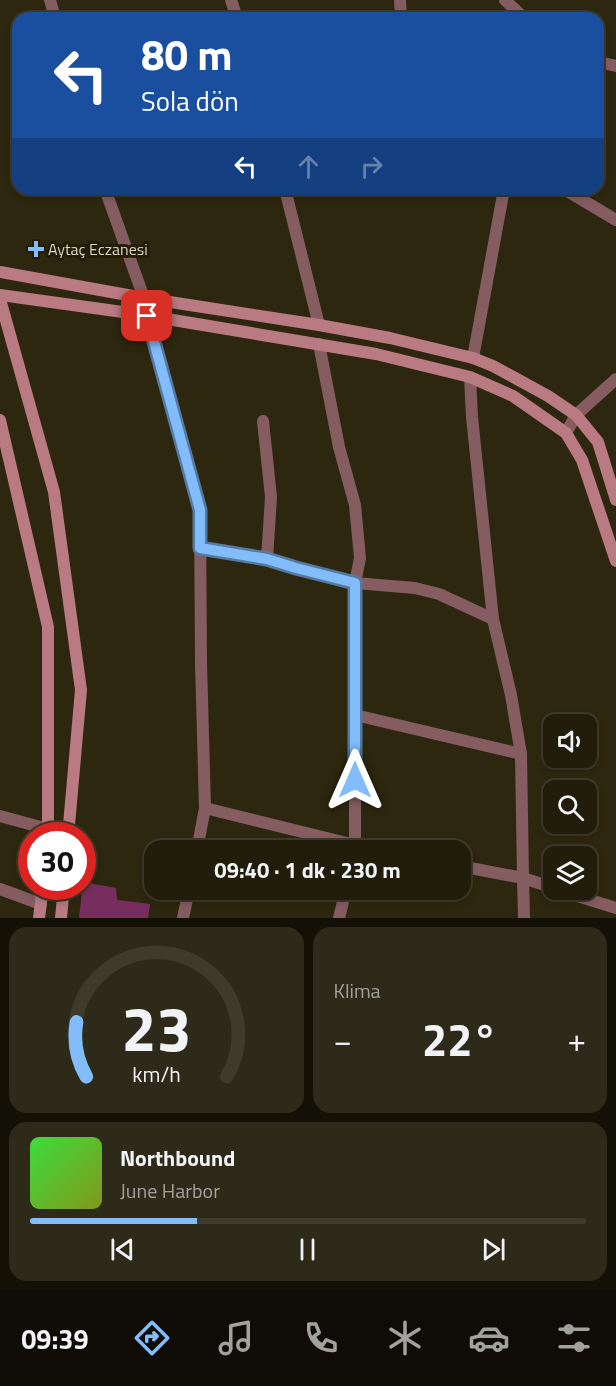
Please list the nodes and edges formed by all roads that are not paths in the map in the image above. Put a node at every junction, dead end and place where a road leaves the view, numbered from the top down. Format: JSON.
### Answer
{"nodes":[{"id":1,"x":505,"y":0,"type":"edge"},
{"id":2,"x":518,"y":12,"type":"edge"},
{"id":3,"x":107,"y":195,"type":"edge"},
{"id":4,"x":286,"y":195,"type":"edge"},
{"id":5,"x":503,"y":195,"type":"edge"},
{"id":6,"x":574,"y":195,"type":"edge"},
{"id":7,"x":616,"y":220,"type":"edge"},
{"id":8,"x":0,"y":272,"type":"edge"},
{"id":9,"x":0,"y":295,"type":"edge"},
{"id":10,"x":144,"y":298,"type":"junction"},
{"id":11,"x":0,"y":299,"type":"edge"},
{"id":12,"x":147,"y":316,"type":"junction"},
{"id":13,"x":319,"y":325,"type":"junction"},
{"id":14,"x":319,"y":344,"type":"junction"},
{"id":15,"x":473,"y":358,"type":"junction"},
{"id":16,"x":470,"y":377,"type":"junction"},
{"id":17,"x":616,"y":379,"type":"edge"},
{"id":18,"x":576,"y":415,"type":"junction"},
{"id":19,"x":0,"y":420,"type":"edge"},
{"id":20,"x":263,"y":421,"type":"dead end"},
{"id":21,"x":566,"y":433,"type":"junction"},
{"id":22,"x":616,"y":500,"type":"edge"},
{"id":23,"x":200,"y":548,"type":"junction"},
{"id":24,"x":267,"y":559,"type":"junction"},
{"id":25,"x":616,"y":561,"type":"edge"},
{"id":26,"x":355,"y":583,"type":"junction"},
{"id":27,"x":493,"y":619,"type":"junction"},
{"id":28,"x":355,"y":715,"type":"junction"},
{"id":29,"x":521,"y":754,"type":"junction"},
{"id":30,"x":206,"y":808,"type":"junction"},
{"id":31,"x":0,"y":816,"type":"edge"},
{"id":32,"x":18,"y":822,"type":"edge"},
{"id":33,"x":48,"y":822,"type":"edge"},
{"id":34,"x":69,"y":822,"type":"edge"},
{"id":35,"x":199,"y":840,"type":"edge"},
{"id":36,"x":325,"y":840,"type":"edge"},
{"id":37,"x":355,"y":840,"type":"edge"},
{"id":38,"x":471,"y":868,"type":"edge"},
{"id":39,"x":523,"y":878,"type":"junction"},
{"id":40,"x":543,"y":884,"type":"edge"},
{"id":41,"x":0,"y":889,"type":"edge"},
{"id":42,"x":41,"y":900,"type":"edge"},
{"id":43,"x":63,"y":900,"type":"edge"},
{"id":44,"x":187,"y":900,"type":"edge"},
{"id":45,"x":344,"y":900,"type":"edge"},
{"id":46,"x":590,"y":900,"type":"edge"},
{"id":47,"x":41,"y":904,"type":"junction"},
{"id":48,"x":616,"y":908,"type":"edge"},
{"id":49,"x":39,"y":918,"type":"edge"},
{"id":50,"x":61,"y":918,"type":"edge"},
{"id":51,"x":183,"y":918,"type":"edge"},
{"id":52,"x":339,"y":918,"type":"edge"},
{"id":53,"x":524,"y":918,"type":"edge"}],
"edges":[{"from":1,"to":2,"type":"street"},
{"from":3,"to":10,"type":"street"},
{"from":4,"to":13,"type":"street"},
{"from":5,"to":15,"type":"street"},
{"from":6,"to":7,"type":"street"},
{"from":8,"to":10,"type":"street"},
{"from":9,"to":12,"type":"street"},
{"from":10,"to":13,"type":"street"},
{"from":11,"to":34,"type":"street"},
{"from":12,"to":14,"type":"street"},
{"from":12,"to":23,"type":"street"},
{"from":13,"to":15,"type":"street"},
{"from":14,"to":16,"type":"street"},
{"from":14,"to":26,"type":"street"},
{"from":15,"to":18,"type":"street"},
{"from":16,"to":21,"type":"street"},
{"from":16,"to":27,"type":"street"},
{"from":17,"to":18,"type":"street"},
{"from":18,"to":21,"type":"street"},
{"from":18,"to":22,"type":"street"},
{"from":19,"to":33,"type":"street"},
{"from":20,"to":24,"type":"street"},
{"from":21,"to":25,"type":"street"},
{"from":23,"to":24,"type":"street"},
{"from":23,"to":30,"type":"street"},
{"from":24,"to":26,"type":"street"},
{"from":26,"to":27,"type":"street"},
{"from":26,"to":28,"type":"street"},
{"from":27,"to":29,"type":"street"},
{"from":28,"to":29,"type":"street"},
{"from":28,"to":37,"type":"street"},
{"from":29,"to":39,"type":"street"},
{"from":30,"to":35,"type":"street"},
{"from":30,"to":36,"type":"street"},
{"from":31,"to":32,"type":"street"},
{"from":38,"to":39,"type":"street"},
{"from":39,"to":40,"type":"street"},
{"from":39,"to":53,"type":"street"},
{"from":41,"to":47,"type":"street"},
{"from":42,"to":47,"type":"street"},
{"from":43,"to":50,"type":"street"},
{"from":44,"to":51,"type":"street"},
{"from":45,"to":52,"type":"street"},
{"from":46,"to":48,"type":"street"},
{"from":47,"to":49,"type":"street"}]}
